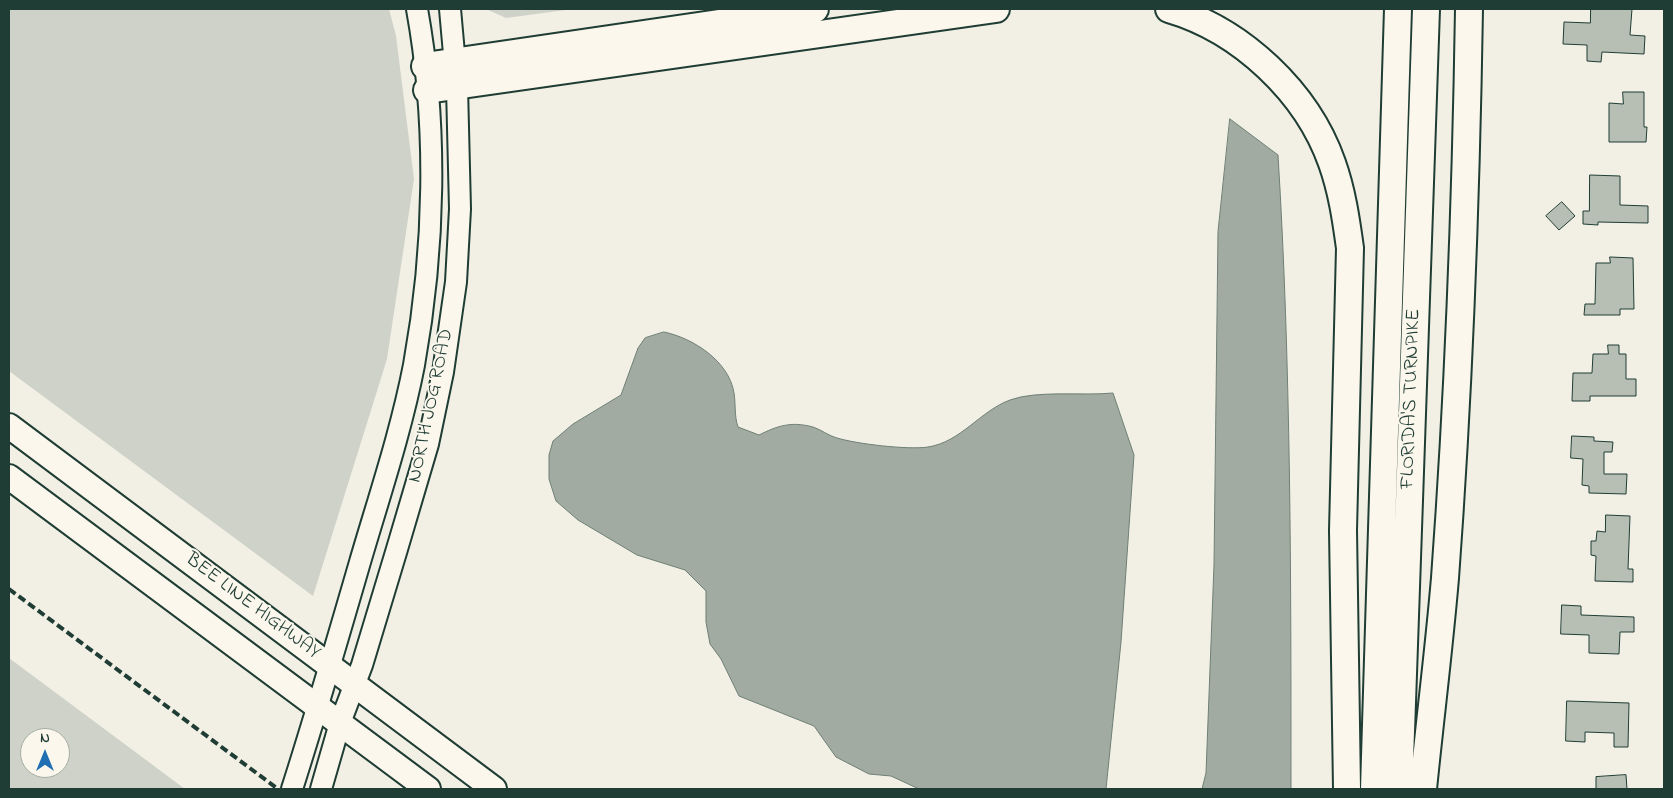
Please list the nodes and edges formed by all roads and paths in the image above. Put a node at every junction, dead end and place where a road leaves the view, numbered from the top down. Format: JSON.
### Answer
{"nodes":[{"id":1,"x":417,"y":9,"type":"edge"},
{"id":2,"x":450,"y":9,"type":"edge"},
{"id":3,"x":815,"y":9,"type":"edge"},
{"id":4,"x":996,"y":9,"type":"edge"},
{"id":5,"x":1169,"y":9,"type":"edge"},
{"id":6,"x":1398,"y":9,"type":"edge"},
{"id":7,"x":1426,"y":9,"type":"edge"},
{"id":8,"x":1469,"y":9,"type":"edge"},
{"id":9,"x":456,"y":74,"type":"junction"},
{"id":10,"x":426,"y":78,"type":"junction"},
{"id":11,"x":9,"y":426,"type":"edge"},
{"id":12,"x":9,"y":477,"type":"edge"},
{"id":13,"x":330,"y":666,"type":"junction"},
{"id":14,"x":354,"y":684,"type":"junction"},
{"id":15,"x":318,"y":708,"type":"junction"},
{"id":16,"x":340,"y":723,"type":"junction"},
{"id":17,"x":292,"y":789,"type":"edge"},
{"id":18,"x":321,"y":789,"type":"edge"},
{"id":19,"x":428,"y":789,"type":"edge"},
{"id":20,"x":494,"y":789,"type":"edge"},
{"id":21,"x":1347,"y":789,"type":"edge"},
{"id":22,"x":1374,"y":789,"type":"edge"},
{"id":23,"x":1399,"y":789,"type":"edge"},
{"id":24,"x":1423,"y":789,"type":"edge"}],
"edges":[{"from":1,"to":10,"type":"main road","name":"NORTH JOG ROAD"},
{"from":2,"to":9,"type":"main road","name":"NORTH JOG ROAD"},
{"from":3,"to":9,"type":"highway"},
{"from":4,"to":9,"type":"highway"},
{"from":5,"to":21,"type":"highway"},
{"from":6,"to":22,"type":"highway","name":"FLORIDA'S TURNPIKE"},
{"from":7,"to":23,"type":"highway","name":"FLORIDA'S TURNPIKE"},
{"from":8,"to":24,"type":"highway"},
{"from":9,"to":10,"type":"highway"},
{"from":9,"to":14,"type":"main road","name":"NORTH JOG ROAD"},
{"from":10,"to":13,"type":"main road","name":"NORTH JOG ROAD"},
{"from":11,"to":13,"type":"highway","name":"BEE LINE HIGHWAY"},
{"from":12,"to":15,"type":"highway","name":"BEE LINE HIGHWAY"},
{"from":13,"to":14,"type":"highway","name":"BEE LINE HIGHWAY"},
{"from":13,"to":15,"type":"main road","name":"NORTH JOG ROAD"},
{"from":14,"to":16,"type":"main road","name":"NORTH JOG ROAD"},
{"from":14,"to":20,"type":"highway","name":"BEE LINE HIGHWAY"},
{"from":15,"to":16,"type":"highway","name":"BEE LINE HIGHWAY"},
{"from":15,"to":17,"type":"main road","name":"NORTH JOG ROAD"},
{"from":16,"to":18,"type":"main road","name":"NORTH JOG ROAD"},
{"from":16,"to":19,"type":"highway","name":"BEE LINE HIGHWAY"}]}
